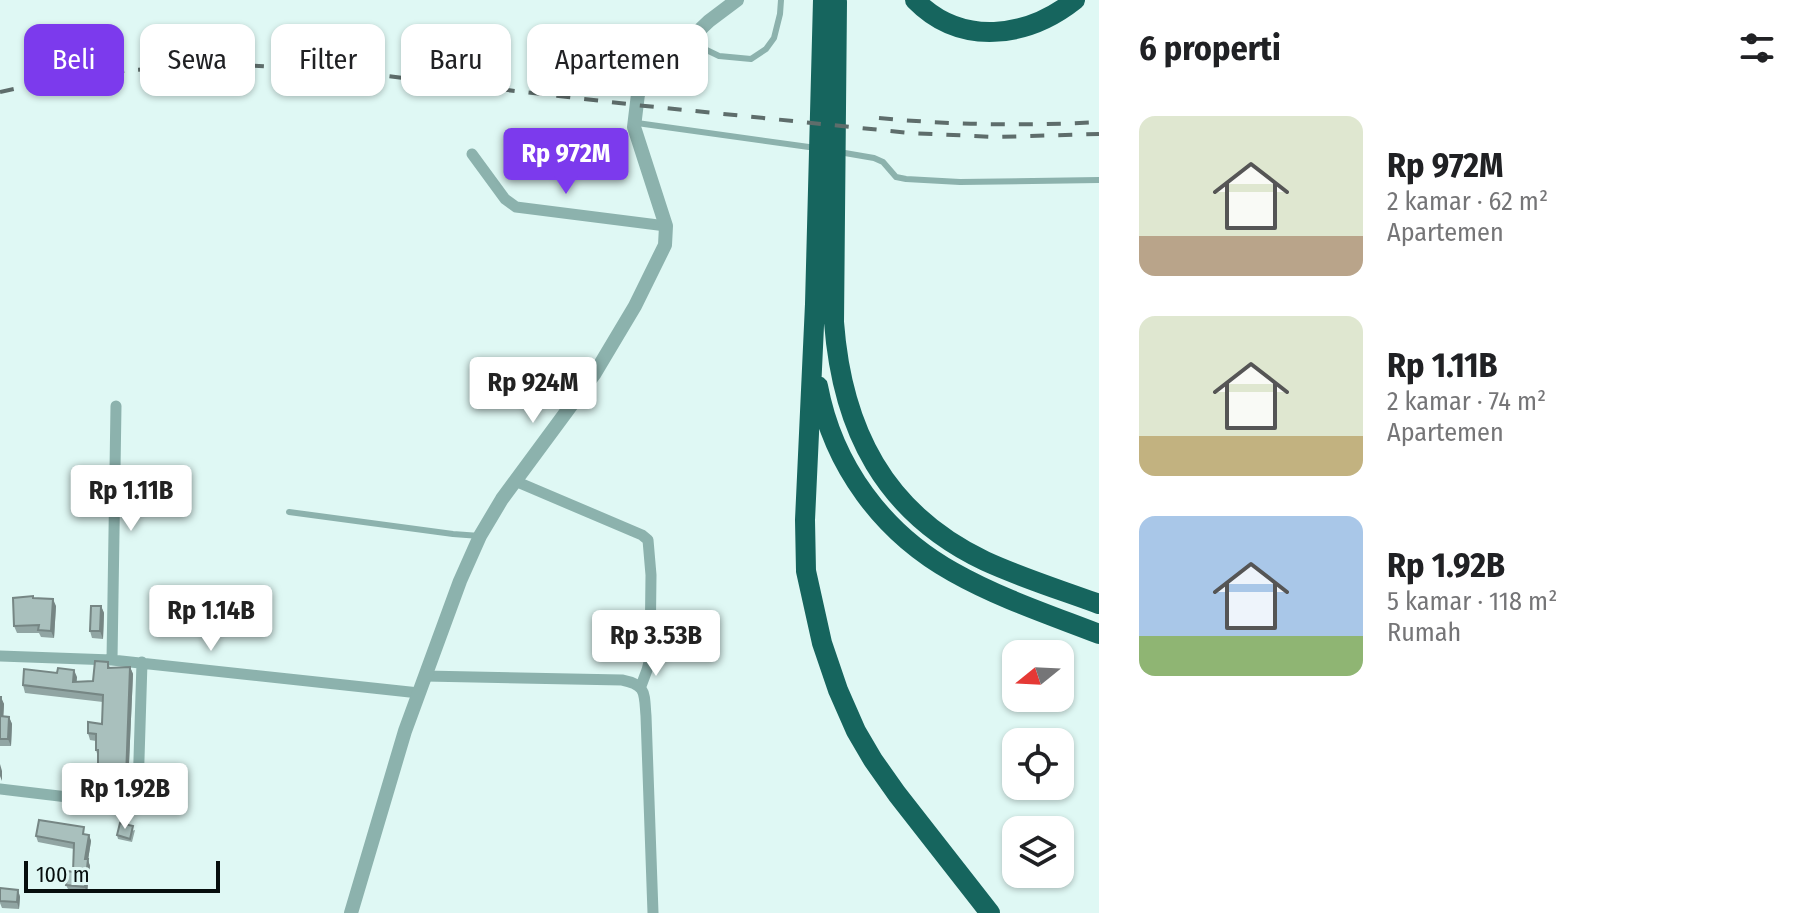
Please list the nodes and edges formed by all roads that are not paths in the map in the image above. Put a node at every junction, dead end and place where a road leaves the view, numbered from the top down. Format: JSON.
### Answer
{"nodes":[{"id":1,"x":737,"y":0,"type":"edge"},
{"id":2,"x":781,"y":0,"type":"edge"},
{"id":3,"x":823,"y":0,"type":"edge"},
{"id":4,"x":837,"y":0,"type":"edge"},
{"id":5,"x":915,"y":0,"type":"edge"},
{"id":6,"x":1075,"y":0,"type":"edge"},
{"id":7,"x":706,"y":24,"type":"edge"},
{"id":8,"x":708,"y":51,"type":"edge"},
{"id":9,"x":829,"y":88,"type":"junction"},
{"id":10,"x":638,"y":96,"type":"edge"},
{"id":11,"x":635,"y":123,"type":"junction"},
{"id":12,"x":472,"y":154,"type":"dead end"},
{"id":13,"x":828,"y":154,"type":"junction"},
{"id":14,"x":1099,"y":180,"type":"edge"},
{"id":15,"x":666,"y":226,"type":"junction"},
{"id":16,"x":815,"y":304,"type":"junction"},
{"id":17,"x":116,"y":406,"type":"dead end"},
{"id":18,"x":515,"y":481,"type":"junction"},
{"id":19,"x":289,"y":512,"type":"dead end"},
{"id":20,"x":480,"y":536,"type":"junction"},
{"id":21,"x":1099,"y":604,"type":"edge"},
{"id":22,"x":1099,"y":634,"type":"edge"},
{"id":23,"x":0,"y":656,"type":"edge"},
{"id":24,"x":112,"y":660,"type":"junction"},
{"id":25,"x":142,"y":662,"type":"junction"},
{"id":26,"x":425,"y":676,"type":"junction"},
{"id":27,"x":641,"y":686,"type":"junction"},
{"id":28,"x":419,"y":693,"type":"junction"},
{"id":29,"x":0,"y":789,"type":"edge"},
{"id":30,"x":138,"y":791,"type":"dead end"},
{"id":31,"x":101,"y":801,"type":"dead end"},
{"id":32,"x":351,"y":913,"type":"edge"},
{"id":33,"x":653,"y":913,"type":"edge"},
{"id":34,"x":990,"y":913,"type":"edge"}],
"edges":[{"from":1,"to":7,"type":"street"},
{"from":2,"to":8,"type":"lane"},
{"from":3,"to":9,"type":"highway"},
{"from":4,"to":9,"type":"highway"},
{"from":5,"to":6,"type":"highway"},
{"from":9,"to":13,"type":"highway"},
{"from":10,"to":11,"type":"street"},
{"from":11,"to":13,"type":"lane"},
{"from":11,"to":15,"type":"street"},
{"from":12,"to":15,"type":"street"},
{"from":13,"to":14,"type":"lane"},
{"from":13,"to":16,"type":"highway"},
{"from":13,"to":21,"type":"highway"},
{"from":15,"to":18,"type":"street"},
{"from":16,"to":22,"type":"highway"},
{"from":16,"to":34,"type":"highway"},
{"from":17,"to":24,"type":"street"},
{"from":18,"to":20,"type":"street"},
{"from":18,"to":27,"type":"street"},
{"from":19,"to":20,"type":"lane"},
{"from":20,"to":26,"type":"street"},
{"from":23,"to":24,"type":"street"},
{"from":24,"to":25,"type":"street"},
{"from":25,"to":28,"type":"street"},
{"from":25,"to":30,"type":"street"},
{"from":26,"to":27,"type":"street"},
{"from":26,"to":28,"type":"street"},
{"from":27,"to":33,"type":"street"},
{"from":28,"to":32,"type":"street"},
{"from":29,"to":31,"type":"street"}]}
